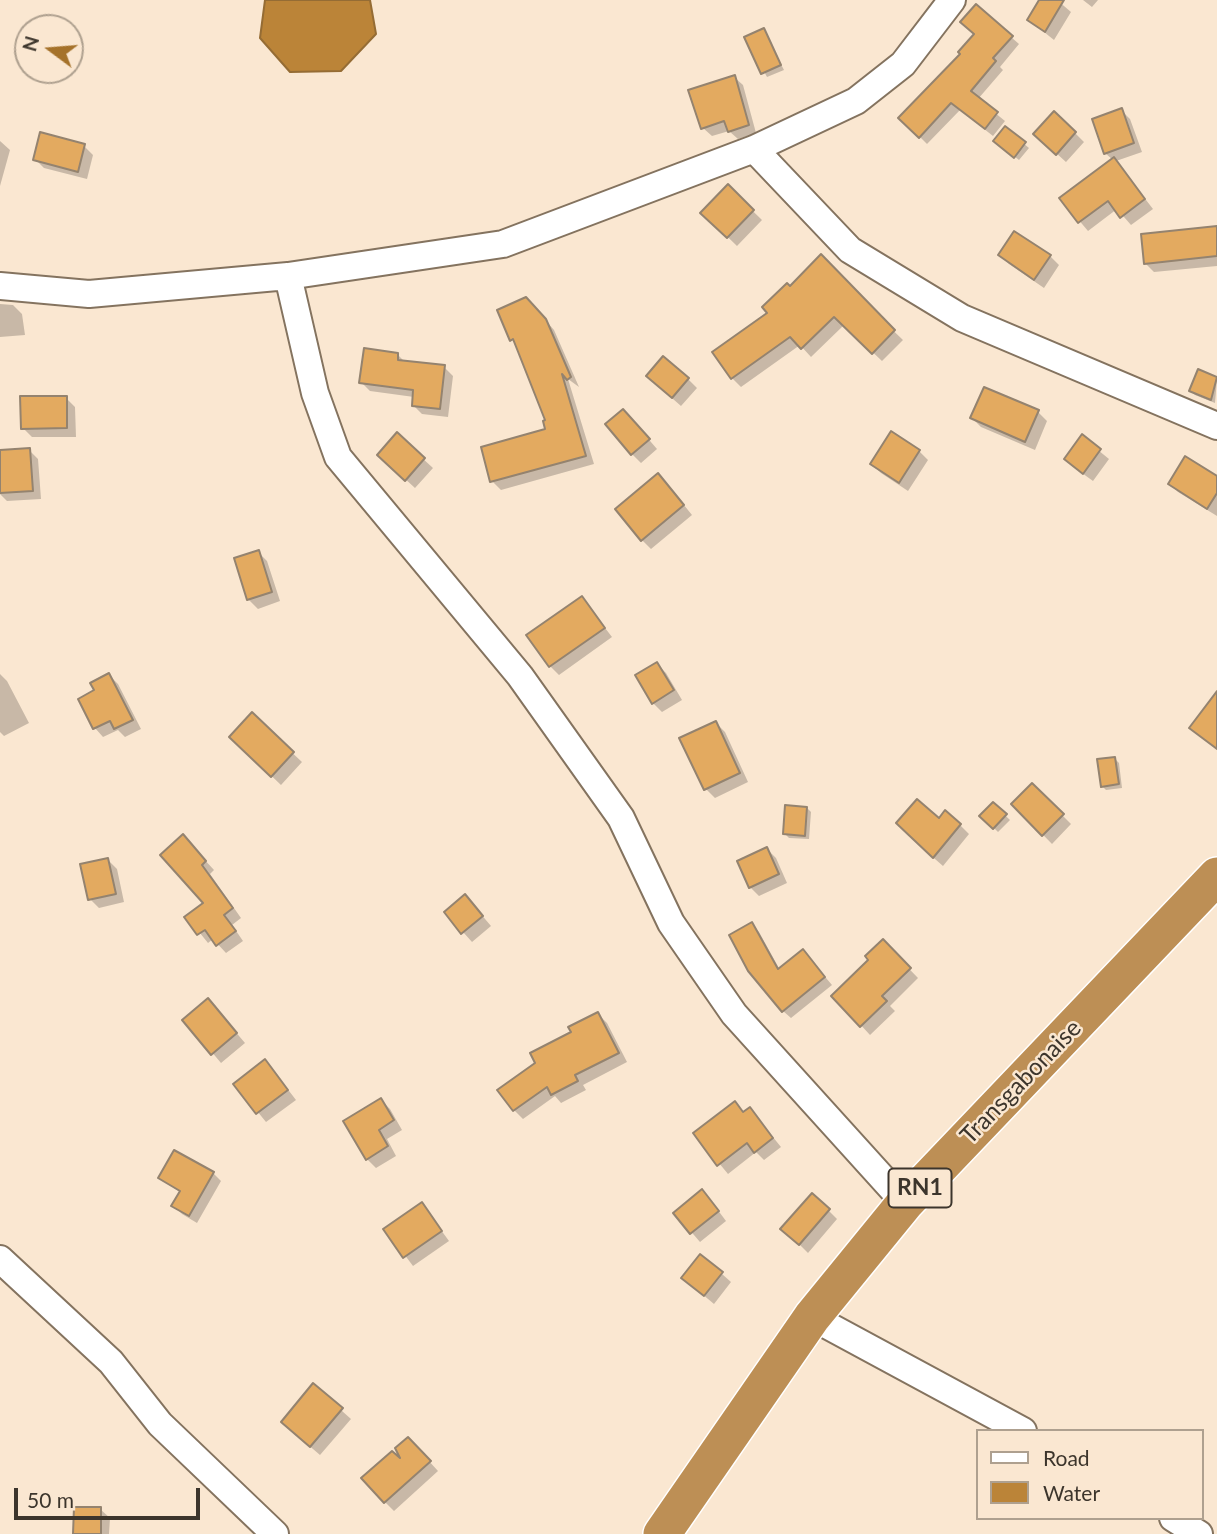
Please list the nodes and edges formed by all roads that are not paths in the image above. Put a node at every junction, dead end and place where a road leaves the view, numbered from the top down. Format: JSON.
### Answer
{"nodes":[{"id":1,"x":952,"y":0,"type":"edge"},
{"id":2,"x":754,"y":149,"type":"junction"},
{"id":3,"x":288,"y":276,"type":"junction"},
{"id":4,"x":0,"y":286,"type":"edge"},
{"id":5,"x":1217,"y":426,"type":"edge"},
{"id":6,"x":1217,"y":876,"type":"edge"},
{"id":7,"x":905,"y":1203,"type":"junction"},
{"id":8,"x":0,"y":1259,"type":"edge"},
{"id":9,"x":812,"y":1317,"type":"junction"},
{"id":10,"x":1019,"y":1429,"type":"edge"},
{"id":11,"x":1176,"y":1520,"type":"edge"},
{"id":12,"x":275,"y":1534,"type":"edge"},
{"id":13,"x":662,"y":1534,"type":"edge"},
{"id":14,"x":1199,"y":1534,"type":"edge"}],
"edges":[{"from":1,"to":2,"type":"street"},
{"from":2,"to":3,"type":"street"},
{"from":2,"to":5,"type":"street"},
{"from":3,"to":4,"type":"street"},
{"from":3,"to":7,"type":"street"},
{"from":6,"to":7,"type":"highway","name":"Transgabonaise","number":"RN1"},
{"from":7,"to":9,"type":"highway","name":"Transgabonaise","number":"RN1"},
{"from":8,"to":12,"type":"street"},
{"from":9,"to":10,"type":"street"},
{"from":9,"to":13,"type":"highway","name":"Transgabonaise","number":"RN1"},
{"from":11,"to":14,"type":"street"}]}
